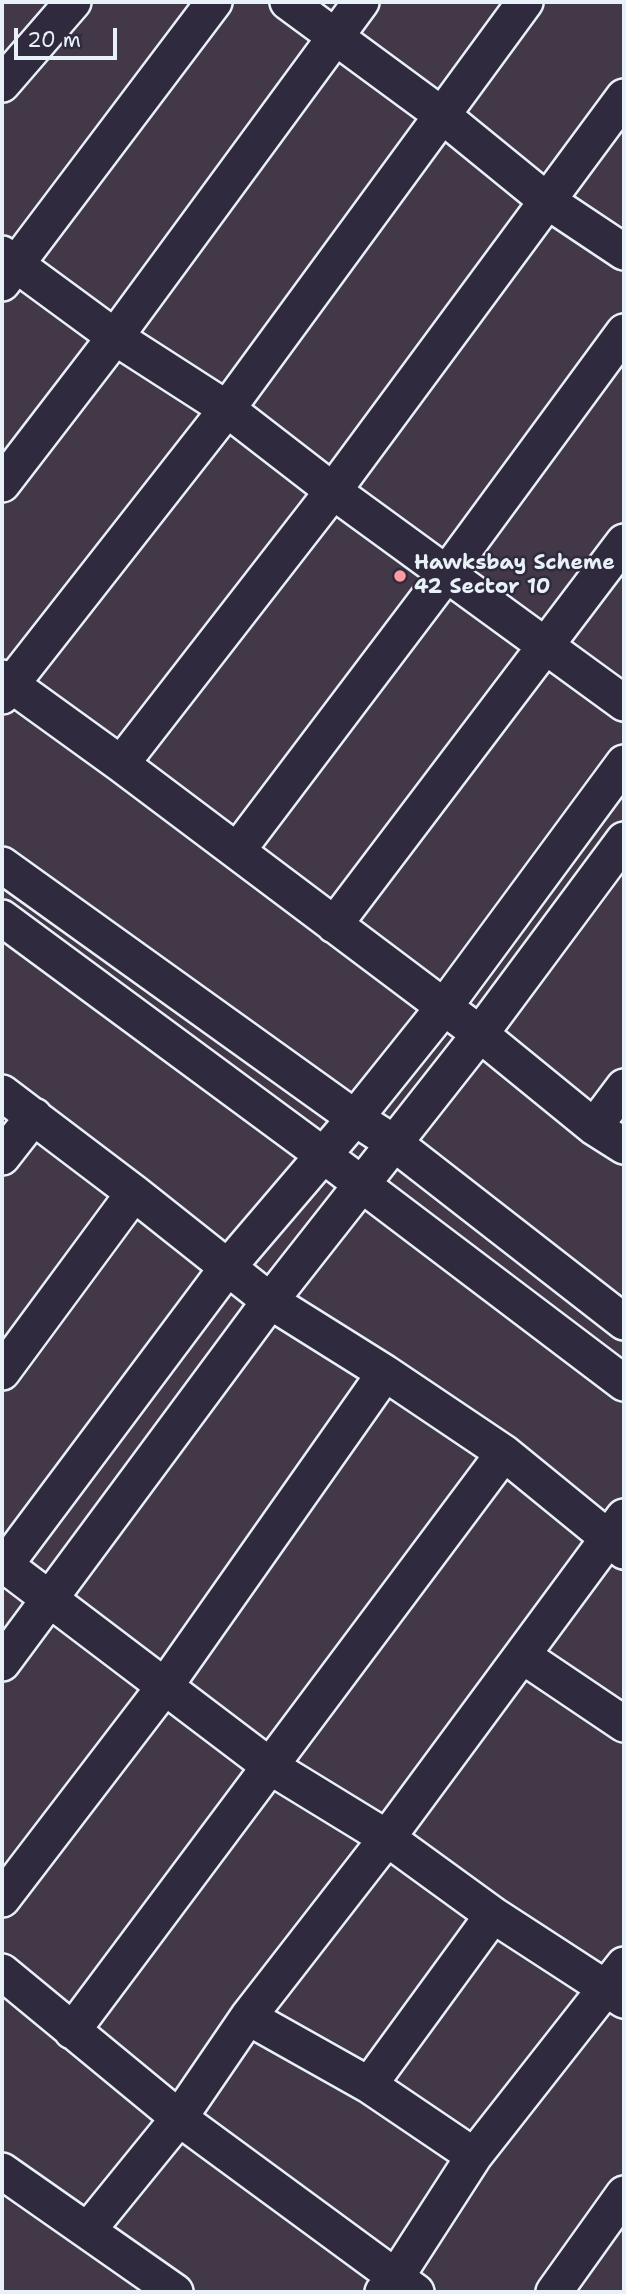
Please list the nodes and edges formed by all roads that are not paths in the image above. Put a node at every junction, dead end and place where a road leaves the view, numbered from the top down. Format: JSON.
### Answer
{"nodes":[{"id":1,"x":73,"y":2,"type":"edge"},
{"id":2,"x":214,"y":2,"type":"edge"},
{"id":3,"x":288,"y":2,"type":"edge"},
{"id":4,"x":361,"y":2,"type":"edge"},
{"id":5,"x":525,"y":2,"type":"edge"},
{"id":6,"x":336,"y":38,"type":"junction"},
{"id":7,"x":2,"y":84,"type":"edge"},
{"id":8,"x":624,"y":97,"type":"edge"},
{"id":9,"x":443,"y":116,"type":"junction"},
{"id":10,"x":546,"y":200,"type":"junction"},
{"id":11,"x":624,"y":252,"type":"edge"},
{"id":12,"x":6,"y":267,"type":"edge"},
{"id":13,"x":624,"y":332,"type":"edge"},
{"id":14,"x":116,"y":337,"type":"junction"},
{"id":15,"x":228,"y":408,"type":"junction"},
{"id":16,"x":2,"y":484,"type":"edge"},
{"id":17,"x":333,"y":491,"type":"junction"},
{"id":18,"x":624,"y":542,"type":"edge"},
{"id":19,"x":447,"y":573,"type":"junction"},
{"id":20,"x":545,"y":645,"type":"junction"},
{"id":21,"x":5,"y":686,"type":"edge"},
{"id":22,"x":624,"y":703,"type":"edge"},
{"id":23,"x":624,"y":763,"type":"edge"},
{"id":24,"x":121,"y":764,"type":"junction"},
{"id":25,"x":624,"y":840,"type":"edge"},
{"id":26,"x":237,"y":851,"type":"junction"},
{"id":27,"x":2,"y":865,"type":"edge"},
{"id":28,"x":2,"y":918,"type":"edge"},
{"id":29,"x":334,"y":925,"type":"junction"},
{"id":30,"x":444,"y":1007,"type":"junction"},
{"id":31,"x":480,"y":1034,"type":"junction"},
{"id":32,"x":624,"y":1087,"type":"edge"},
{"id":33,"x":2,"y":1093,"type":"edge"},
{"id":34,"x":34,"y":1116,"type":"junction"},
{"id":35,"x":355,"y":1118,"type":"junction"},
{"id":36,"x":594,"y":1127,"type":"junction"},
{"id":37,"x":394,"y":1143,"type":"junction"},
{"id":38,"x":624,"y":1146,"type":"edge"},
{"id":39,"x":323,"y":1155,"type":"junction"},
{"id":40,"x":2,"y":1157,"type":"edge"},
{"id":41,"x":362,"y":1185,"type":"junction"},
{"id":42,"x":134,"y":1193,"type":"junction"},
{"id":43,"x":227,"y":1268,"type":"junction"},
{"id":44,"x":270,"y":1301,"type":"junction"},
{"id":45,"x":624,"y":1322,"type":"edge"},
{"id":46,"x":2,"y":1372,"type":"edge"},
{"id":47,"x":385,"y":1373,"type":"junction"},
{"id":48,"x":624,"y":1383,"type":"edge"},
{"id":49,"x":504,"y":1453,"type":"junction"},
{"id":50,"x":619,"y":1536,"type":"edge"},
{"id":51,"x":3,"y":1566,"type":"edge"},
{"id":52,"x":48,"y":1598,"type":"junction"},
{"id":53,"x":523,"y":1656,"type":"junction"},
{"id":54,"x":2,"y":1663,"type":"edge"},
{"id":55,"x":165,"y":1686,"type":"junction"},
{"id":56,"x":624,"y":1724,"type":"edge"},
{"id":57,"x":271,"y":1767,"type":"junction"},
{"id":58,"x":387,"y":1838,"type":"junction"},
{"id":59,"x":2,"y":1899,"type":"edge"},
{"id":60,"x":494,"y":1915,"type":"junction"},
{"id":61,"x":2,"y":1972,"type":"edge"},
{"id":62,"x":619,"y":1984,"type":"edge"},
{"id":63,"x":248,"y":2017,"type":"junction"},
{"id":64,"x":72,"y":2031,"type":"junction"},
{"id":65,"x":369,"y":2085,"type":"junction"},
{"id":66,"x":179,"y":2118,"type":"junction"},
{"id":67,"x":474,"y":2156,"type":"junction"},
{"id":68,"x":2,"y":2171,"type":"edge"},
{"id":69,"x":624,"y":2194,"type":"edge"},
{"id":70,"x":88,"y":2230,"type":"junction"},
{"id":71,"x":398,"y":2287,"type":"edge"},
{"id":72,"x":175,"y":2292,"type":"edge"},
{"id":73,"x":554,"y":2292,"type":"edge"}],
"edges":[{"from":1,"to":7,"type":"street"},
{"from":2,"to":12,"type":"street"},
{"from":3,"to":6,"type":"street"},
{"from":4,"to":6,"type":"street"},
{"from":5,"to":9,"type":"street"},
{"from":6,"to":9,"type":"street"},
{"from":6,"to":14,"type":"street"},
{"from":8,"to":10,"type":"street"},
{"from":9,"to":10,"type":"street"},
{"from":9,"to":15,"type":"street"},
{"from":10,"to":11,"type":"street"},
{"from":10,"to":17,"type":"street"},
{"from":12,"to":14,"type":"street"},
{"from":13,"to":19,"type":"street"},
{"from":14,"to":15,"type":"street"},
{"from":14,"to":16,"type":"street"},
{"from":15,"to":17,"type":"street"},
{"from":15,"to":21,"type":"street"},
{"from":17,"to":19,"type":"street"},
{"from":17,"to":24,"type":"street"},
{"from":18,"to":20,"type":"street"},
{"from":19,"to":20,"type":"street"},
{"from":19,"to":26,"type":"street"},
{"from":20,"to":22,"type":"street"},
{"from":20,"to":29,"type":"street"},
{"from":21,"to":24,"type":"street"},
{"from":23,"to":30,"type":"street"},
{"from":24,"to":26,"type":"street"},
{"from":25,"to":31,"type":"street"},
{"from":26,"to":29,"type":"street"},
{"from":27,"to":35,"type":"street"},
{"from":28,"to":39,"type":"street"},
{"from":29,"to":30,"type":"street"},
{"from":30,"to":31,"type":"street"},
{"from":30,"to":35,"type":"street"},
{"from":31,"to":36,"type":"street"},
{"from":31,"to":37,"type":"street"},
{"from":32,"to":36,"type":"street"},
{"from":33,"to":34,"type":"street"},
{"from":34,"to":40,"type":"street"},
{"from":34,"to":42,"type":"street"},
{"from":35,"to":37,"type":"street"},
{"from":35,"to":39,"type":"street"},
{"from":36,"to":38,"type":"street"},
{"from":37,"to":41,"type":"street"},
{"from":37,"to":45,"type":"street"},
{"from":39,"to":41,"type":"street"},
{"from":39,"to":43,"type":"street"},
{"from":41,"to":44,"type":"street"},
{"from":41,"to":48,"type":"street"},
{"from":42,"to":43,"type":"street"},
{"from":42,"to":46,"type":"street"},
{"from":43,"to":44,"type":"street"},
{"from":43,"to":51,"type":"street"},
{"from":44,"to":47,"type":"street"},
{"from":44,"to":52,"type":"street"},
{"from":47,"to":49,"type":"street"},
{"from":47,"to":55,"type":"street"},
{"from":49,"to":50,"type":"street"},
{"from":49,"to":57,"type":"street"},
{"from":50,"to":53,"type":"street"},
{"from":51,"to":52,"type":"street"},
{"from":52,"to":54,"type":"street"},
{"from":52,"to":55,"type":"street"},
{"from":53,"to":56,"type":"street"},
{"from":53,"to":58,"type":"street"},
{"from":55,"to":57,"type":"street"},
{"from":55,"to":59,"type":"street"},
{"from":57,"to":58,"type":"street"},
{"from":57,"to":64,"type":"street"},
{"from":58,"to":60,"type":"street"},
{"from":58,"to":63,"type":"street"},
{"from":60,"to":62,"type":"street"},
{"from":60,"to":65,"type":"street"},
{"from":61,"to":64,"type":"street"},
{"from":62,"to":67,"type":"street"},
{"from":63,"to":65,"type":"street"},
{"from":63,"to":66,"type":"street"},
{"from":64,"to":66,"type":"street"},
{"from":65,"to":67,"type":"street"},
{"from":66,"to":70,"type":"street"},
{"from":66,"to":71,"type":"street"},
{"from":67,"to":71,"type":"street"},
{"from":68,"to":70,"type":"street"},
{"from":69,"to":73,"type":"street"},
{"from":70,"to":72,"type":"street"}]}
